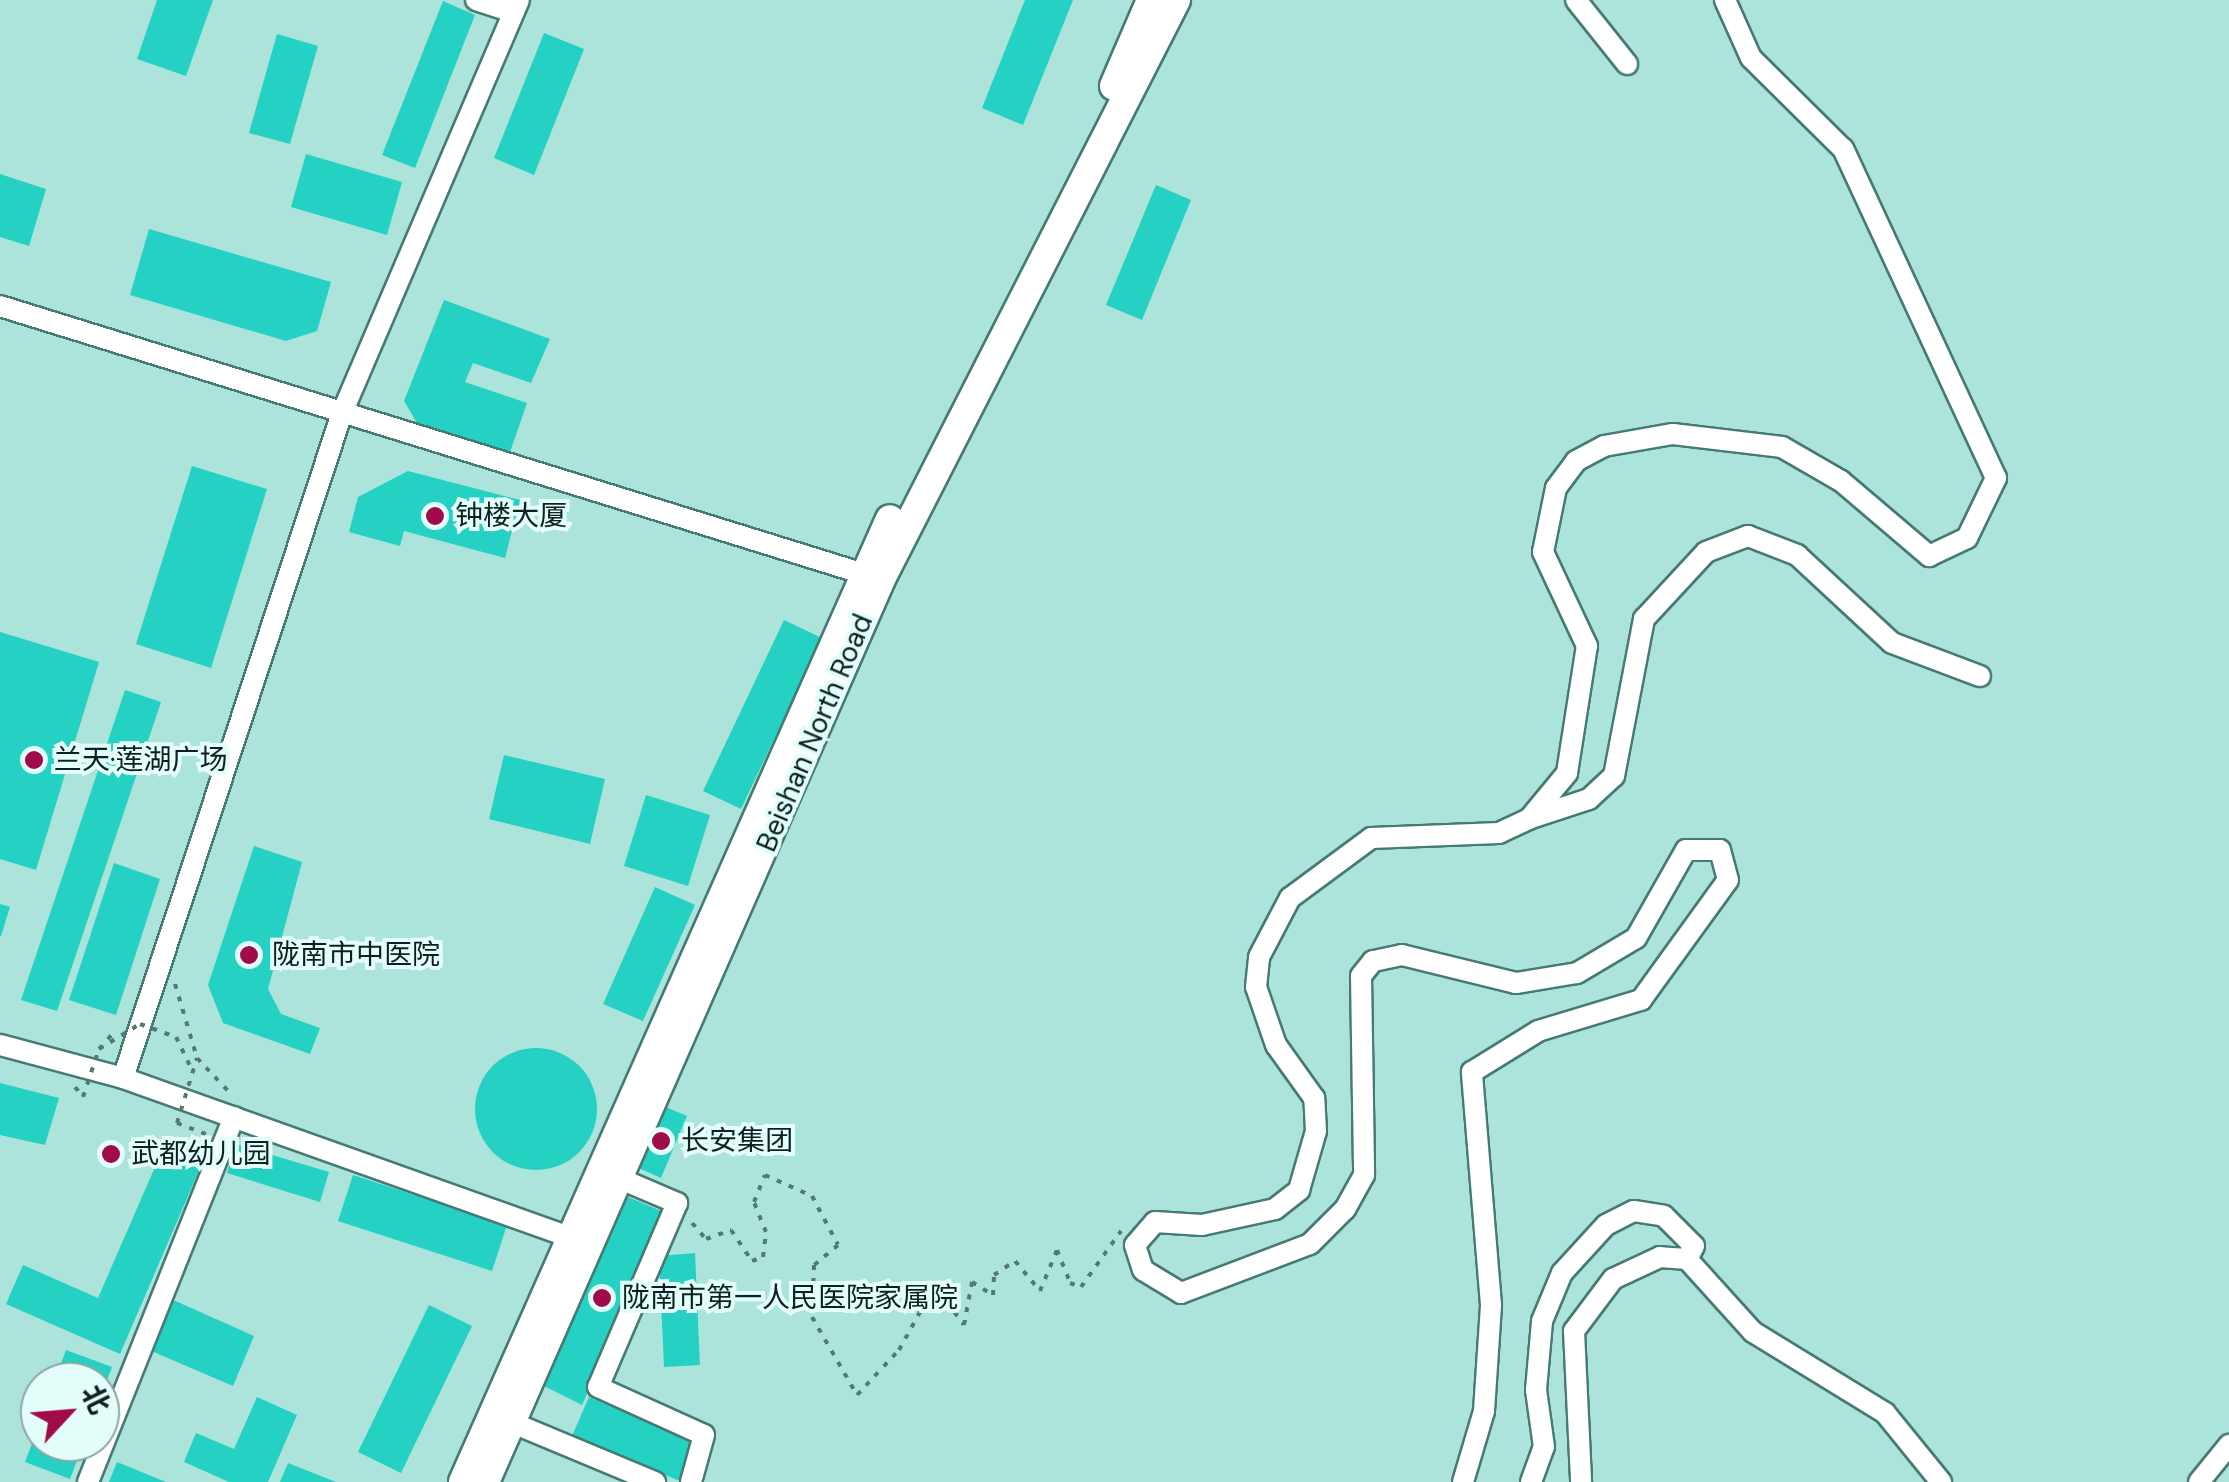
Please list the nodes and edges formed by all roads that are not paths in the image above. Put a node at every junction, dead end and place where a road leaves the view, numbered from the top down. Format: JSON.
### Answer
{"nodes":[{"id":1,"x":476,"y":0,"type":"edge"},
{"id":2,"x":1151,"y":0,"type":"edge"},
{"id":3,"x":1176,"y":0,"type":"edge"},
{"id":4,"x":1576,"y":0,"type":"edge"},
{"id":5,"x":1725,"y":0,"type":"edge"},
{"id":6,"x":516,"y":6,"type":"edge"},
{"id":7,"x":1627,"y":64,"type":"dead end"},
{"id":8,"x":0,"y":306,"type":"edge"},
{"id":9,"x":342,"y":413,"type":"junction"},
{"id":10,"x":872,"y":576,"type":"junction"},
{"id":11,"x":1980,"y":676,"type":"dead end"},
{"id":12,"x":1529,"y":819,"type":"junction"},
{"id":13,"x":0,"y":1045,"type":"edge"},
{"id":14,"x":123,"y":1078,"type":"junction"},
{"id":15,"x":234,"y":1118,"type":"junction"},
{"id":16,"x":623,"y":1180,"type":"junction"},
{"id":17,"x":585,"y":1243,"type":"junction"},
{"id":18,"x":1687,"y":1259,"type":"junction"},
{"id":19,"x":512,"y":1424,"type":"junction"},
{"id":20,"x":2229,"y":1445,"type":"edge"},
{"id":21,"x":88,"y":1482,"type":"edge"},
{"id":22,"x":463,"y":1482,"type":"edge"},
{"id":23,"x":486,"y":1482,"type":"edge"},
{"id":24,"x":654,"y":1482,"type":"edge"},
{"id":25,"x":691,"y":1482,"type":"edge"},
{"id":26,"x":1463,"y":1482,"type":"edge"},
{"id":27,"x":1531,"y":1482,"type":"edge"},
{"id":28,"x":1581,"y":1482,"type":"edge"},
{"id":29,"x":1941,"y":1482,"type":"edge"},
{"id":30,"x":2199,"y":1482,"type":"edge"}],
"edges":[{"from":1,"to":6,"type":"street"},
{"from":2,"to":10,"type":"main road","name":"Beishan North Road"},
{"from":3,"to":10,"type":"main road","name":"Beishan North Road"},
{"from":4,"to":7,"type":"street"},
{"from":5,"to":12,"type":"street"},
{"from":6,"to":9,"type":"street"},
{"from":8,"to":9,"type":"street"},
{"from":9,"to":10,"type":"street"},
{"from":9,"to":14,"type":"street"},
{"from":10,"to":16,"type":"main road","name":"Beishan North Road"},
{"from":10,"to":17,"type":"main road","name":"Beishan North Road"},
{"from":11,"to":12,"type":"street"},
{"from":12,"to":26,"type":"street"},
{"from":13,"to":14,"type":"street"},
{"from":14,"to":15,"type":"street"},
{"from":15,"to":17,"type":"street"},
{"from":15,"to":21,"type":"street"},
{"from":16,"to":17,"type":"main road","name":"Beishan North Road"},
{"from":16,"to":25,"type":"street"},
{"from":17,"to":19,"type":"main road","name":"Beishan North Road"},
{"from":17,"to":22,"type":"main road","name":"Beishan North Road"},
{"from":18,"to":27,"type":"street"},
{"from":18,"to":28,"type":"street"},
{"from":18,"to":29,"type":"street"},
{"from":19,"to":23,"type":"main road","name":"Beishan North Road"},
{"from":19,"to":24,"type":"street"},
{"from":20,"to":30,"type":"street"}]}
